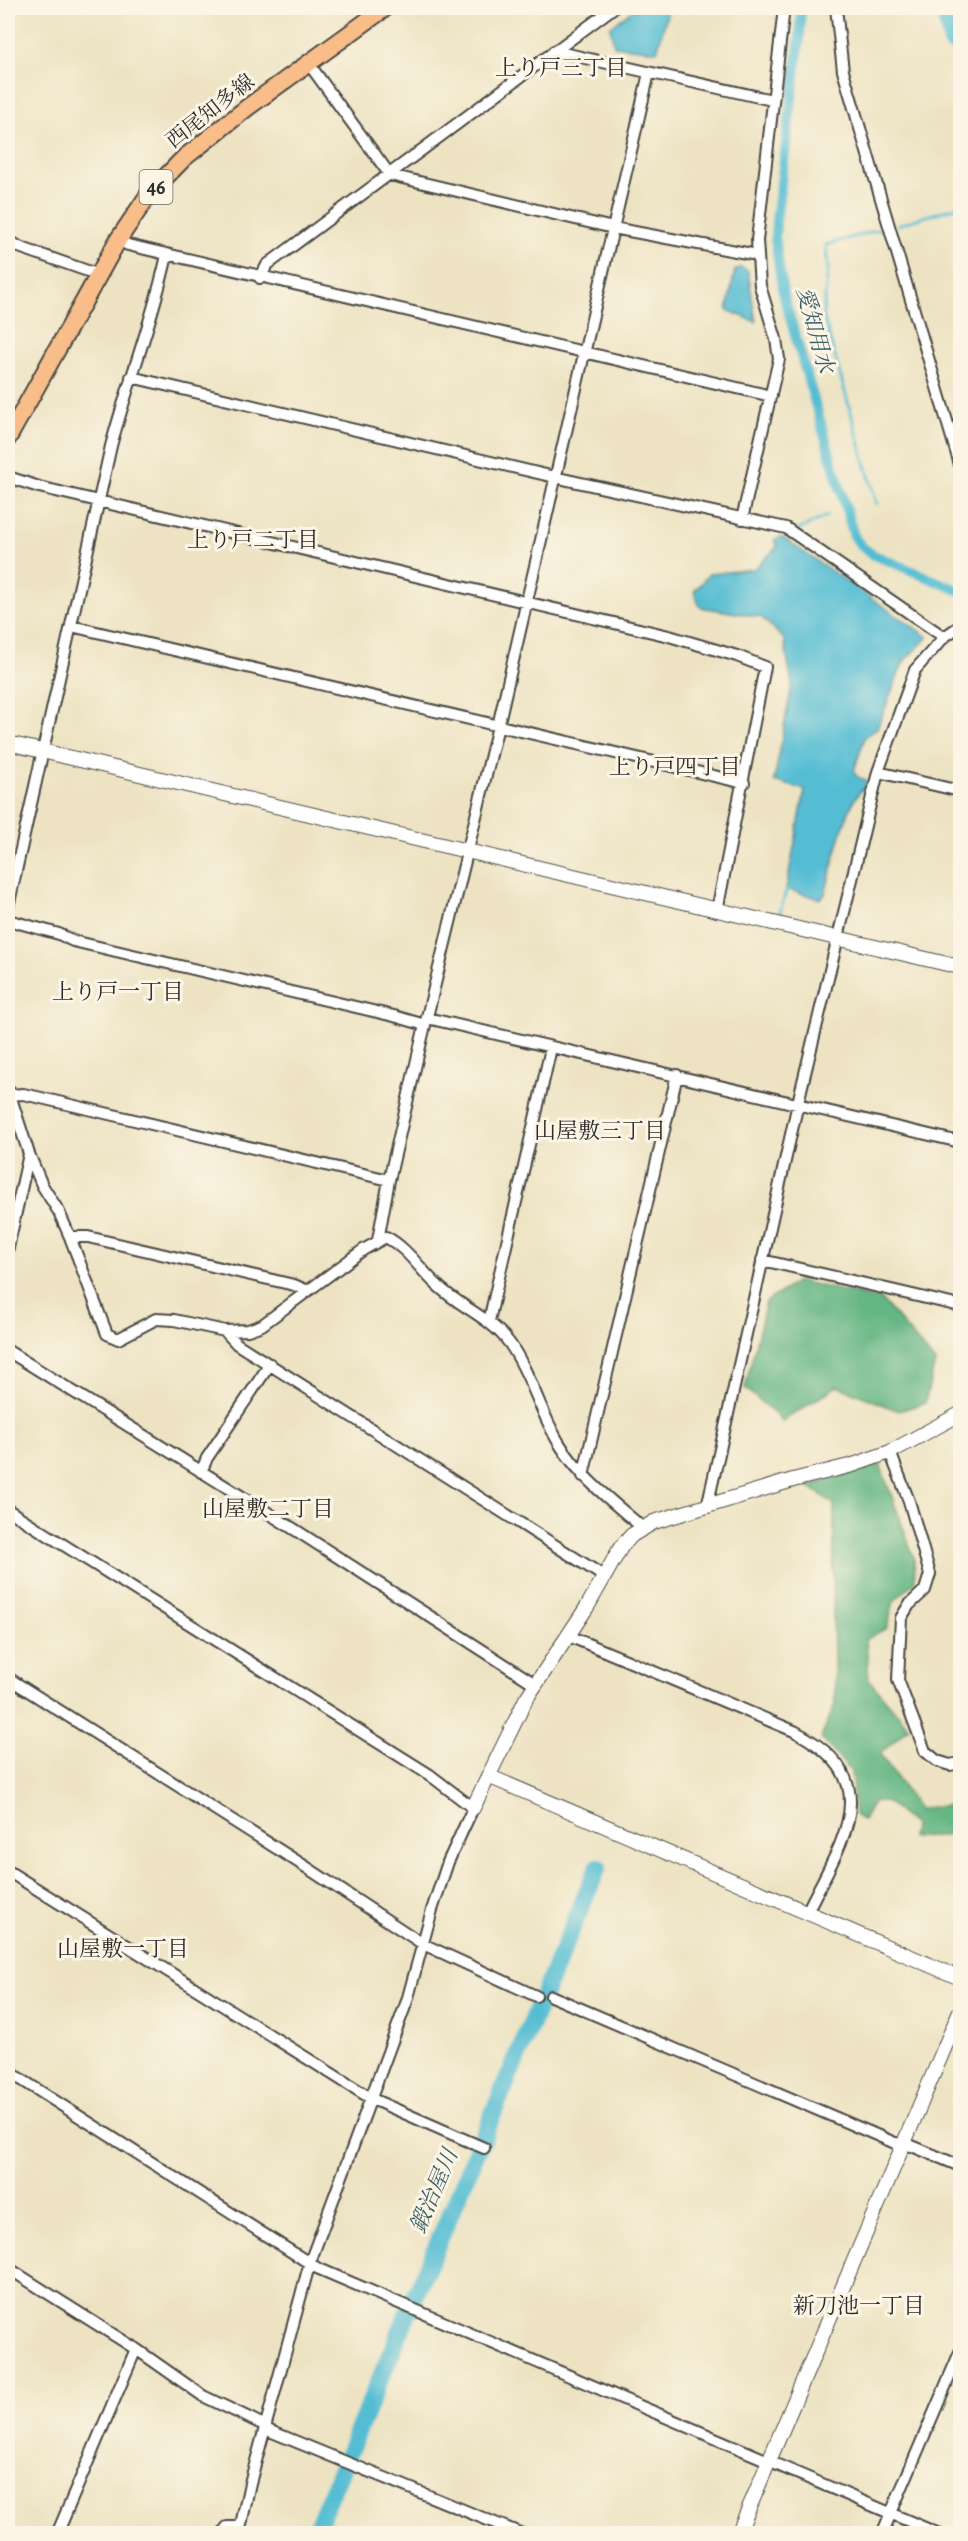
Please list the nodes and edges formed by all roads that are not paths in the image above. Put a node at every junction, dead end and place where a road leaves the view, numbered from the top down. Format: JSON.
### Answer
{"nodes":[{"id":1,"x":385,"y":8,"type":"edge"},
{"id":2,"x":613,"y":8,"type":"edge"},
{"id":3,"x":784,"y":8,"type":"edge"},
{"id":4,"x":836,"y":8,"type":"edge"},
{"id":5,"x":554,"y":51,"type":"junction"},
{"id":6,"x":309,"y":64,"type":"junction"},
{"id":7,"x":649,"y":73,"type":"junction"},
{"id":8,"x":772,"y":100,"type":"junction"},
{"id":9,"x":390,"y":175,"type":"junction"},
{"id":10,"x":613,"y":228,"type":"junction"},
{"id":11,"x":8,"y":240,"type":"edge"},
{"id":12,"x":118,"y":240,"type":"junction"},
{"id":13,"x":167,"y":255,"type":"junction"},
{"id":14,"x":757,"y":255,"type":"junction"},
{"id":15,"x":99,"y":274,"type":"junction"},
{"id":16,"x":260,"y":278,"type":"junction"},
{"id":17,"x":584,"y":354,"type":"junction"},
{"id":18,"x":130,"y":377,"type":"junction"},
{"id":19,"x":771,"y":396,"type":"junction"},
{"id":20,"x":8,"y":438,"type":"edge"},
{"id":21,"x":960,"y":465,"type":"edge"},
{"id":22,"x":555,"y":476,"type":"junction"},
{"id":23,"x":8,"y":477,"type":"edge"},
{"id":24,"x":99,"y":501,"type":"junction"},
{"id":25,"x":742,"y":519,"type":"junction"},
{"id":26,"x":526,"y":601,"type":"junction"},
{"id":27,"x":71,"y":626,"type":"junction"},
{"id":28,"x":960,"y":626,"type":"edge"},
{"id":29,"x":944,"y":637,"type":"junction"},
{"id":30,"x":498,"y":726,"type":"junction"},
{"id":31,"x":8,"y":743,"type":"edge"},
{"id":32,"x":43,"y":752,"type":"junction"},
{"id":33,"x":878,"y":772,"type":"junction"},
{"id":34,"x":744,"y":783,"type":"junction"},
{"id":35,"x":960,"y":791,"type":"edge"},
{"id":36,"x":467,"y":851,"type":"junction"},
{"id":37,"x":8,"y":907,"type":"edge"},
{"id":38,"x":717,"y":911,"type":"junction"},
{"id":39,"x":8,"y":920,"type":"edge"},
{"id":40,"x":836,"y":938,"type":"junction"},
{"id":41,"x":960,"y":967,"type":"edge"},
{"id":42,"x":426,"y":1021,"type":"junction"},
{"id":43,"x":551,"y":1048,"type":"junction"},
{"id":44,"x":676,"y":1075,"type":"junction"},
{"id":45,"x":8,"y":1092,"type":"edge"},
{"id":46,"x":798,"y":1104,"type":"junction"},
{"id":47,"x":960,"y":1142,"type":"edge"},
{"id":48,"x":29,"y":1154,"type":"junction"},
{"id":49,"x":389,"y":1180,"type":"junction"},
{"id":50,"x":70,"y":1237,"type":"junction"},
{"id":51,"x":378,"y":1240,"type":"junction"},
{"id":52,"x":8,"y":1248,"type":"edge"},
{"id":53,"x":762,"y":1260,"type":"junction"},
{"id":54,"x":308,"y":1291,"type":"junction"},
{"id":55,"x":960,"y":1306,"type":"edge"},
{"id":56,"x":489,"y":1321,"type":"junction"},
{"id":57,"x":225,"y":1331,"type":"junction"},
{"id":58,"x":8,"y":1351,"type":"edge"},
{"id":59,"x":270,"y":1364,"type":"junction"},
{"id":60,"x":960,"y":1414,"type":"edge"},
{"id":61,"x":890,"y":1452,"type":"junction"},
{"id":62,"x":201,"y":1472,"type":"junction"},
{"id":63,"x":583,"y":1476,"type":"junction"},
{"id":64,"x":707,"y":1507,"type":"junction"},
{"id":65,"x":8,"y":1510,"type":"edge"},
{"id":66,"x":643,"y":1528,"type":"junction"},
{"id":67,"x":605,"y":1577,"type":"junction"},
{"id":68,"x":569,"y":1636,"type":"junction"},
{"id":69,"x":8,"y":1678,"type":"edge"},
{"id":70,"x":535,"y":1684,"type":"junction"},
{"id":71,"x":960,"y":1763,"type":"edge"},
{"id":72,"x":488,"y":1776,"type":"junction"},
{"id":73,"x":473,"y":1808,"type":"junction"},
{"id":74,"x":8,"y":1871,"type":"edge"},
{"id":75,"x":807,"y":1912,"type":"junction"},
{"id":76,"x":423,"y":1944,"type":"junction"},
{"id":77,"x":960,"y":1978,"type":"edge"},
{"id":78,"x":536,"y":1996,"type":"dead end"},
{"id":79,"x":551,"y":1996,"type":"dead end"},
{"id":80,"x":960,"y":2011,"type":"edge"},
{"id":81,"x":8,"y":2071,"type":"edge"},
{"id":82,"x":372,"y":2098,"type":"junction"},
{"id":83,"x":904,"y":2144,"type":"junction"},
{"id":84,"x":480,"y":2146,"type":"dead end"},
{"id":85,"x":960,"y":2166,"type":"edge"},
{"id":86,"x":310,"y":2262,"type":"junction"},
{"id":87,"x":8,"y":2268,"type":"edge"},
{"id":88,"x":136,"y":2349,"type":"junction"},
{"id":89,"x":960,"y":2352,"type":"edge"},
{"id":90,"x":266,"y":2428,"type":"junction"},
{"id":91,"x":769,"y":2460,"type":"junction"},
{"id":92,"x":891,"y":2513,"type":"junction"},
{"id":93,"x":240,"y":2530,"type":"edge"},
{"id":94,"x":57,"y":2534,"type":"edge"},
{"id":95,"x":222,"y":2534,"type":"edge"},
{"id":96,"x":522,"y":2534,"type":"edge"},
{"id":97,"x":738,"y":2534,"type":"edge"},
{"id":98,"x":882,"y":2534,"type":"edge"},
{"id":99,"x":939,"y":2534,"type":"edge"}],
"edges":[{"from":1,"to":6,"type":"main road","name":"西尾知多線","number":"46"},
{"from":2,"to":5,"type":"street"},
{"from":3,"to":8,"type":"street"},
{"from":4,"to":21,"type":"street"},
{"from":5,"to":7,"type":"street"},
{"from":5,"to":9,"type":"street"},
{"from":6,"to":9,"type":"street"},
{"from":6,"to":12,"type":"main road","name":"西尾知多線","number":"46"},
{"from":7,"to":8,"type":"street"},
{"from":7,"to":10,"type":"street"},
{"from":8,"to":14,"type":"street"},
{"from":9,"to":10,"type":"street"},
{"from":9,"to":16,"type":"street"},
{"from":10,"to":14,"type":"street"},
{"from":10,"to":17,"type":"street"},
{"from":11,"to":15,"type":"street"},
{"from":12,"to":13,"type":"street"},
{"from":12,"to":15,"type":"main road","name":"西尾知多線","number":"46"},
{"from":13,"to":16,"type":"street"},
{"from":13,"to":18,"type":"street"},
{"from":14,"to":19,"type":"street"},
{"from":15,"to":20,"type":"main road","name":"西尾知多線","number":"46"},
{"from":16,"to":17,"type":"street"},
{"from":17,"to":19,"type":"street"},
{"from":17,"to":22,"type":"street"},
{"from":18,"to":22,"type":"street"},
{"from":18,"to":24,"type":"street"},
{"from":19,"to":25,"type":"street"},
{"from":22,"to":25,"type":"street"},
{"from":22,"to":26,"type":"street"},
{"from":23,"to":24,"type":"street"},
{"from":24,"to":26,"type":"street"},
{"from":24,"to":27,"type":"street"},
{"from":25,"to":29,"type":"street"},
{"from":26,"to":30,"type":"street"},
{"from":26,"to":34,"type":"street"},
{"from":27,"to":30,"type":"street"},
{"from":27,"to":32,"type":"street"},
{"from":28,"to":29,"type":"street"},
{"from":29,"to":33,"type":"street"},
{"from":30,"to":34,"type":"street"},
{"from":30,"to":36,"type":"street"},
{"from":31,"to":32,"type":"street"},
{"from":32,"to":36,"type":"street"},
{"from":32,"to":37,"type":"street"},
{"from":33,"to":35,"type":"street"},
{"from":33,"to":40,"type":"street"},
{"from":34,"to":38,"type":"street"},
{"from":36,"to":38,"type":"street"},
{"from":36,"to":42,"type":"street"},
{"from":38,"to":40,"type":"street"},
{"from":39,"to":42,"type":"street"},
{"from":40,"to":41,"type":"street"},
{"from":40,"to":46,"type":"street"},
{"from":42,"to":43,"type":"street"},
{"from":42,"to":49,"type":"street"},
{"from":43,"to":44,"type":"street"},
{"from":43,"to":56,"type":"street"},
{"from":44,"to":46,"type":"street"},
{"from":44,"to":63,"type":"street"},
{"from":45,"to":48,"type":"street"},
{"from":45,"to":49,"type":"street"},
{"from":46,"to":47,"type":"street"},
{"from":46,"to":53,"type":"street"},
{"from":48,"to":50,"type":"street"},
{"from":48,"to":52,"type":"street"},
{"from":49,"to":51,"type":"street"},
{"from":50,"to":54,"type":"street"},
{"from":50,"to":57,"type":"street"},
{"from":51,"to":54,"type":"street"},
{"from":51,"to":56,"type":"street"},
{"from":53,"to":55,"type":"street"},
{"from":53,"to":64,"type":"street"},
{"from":54,"to":57,"type":"street"},
{"from":56,"to":63,"type":"street"},
{"from":57,"to":59,"type":"street"},
{"from":58,"to":62,"type":"street"},
{"from":59,"to":62,"type":"street"},
{"from":59,"to":67,"type":"street"},
{"from":60,"to":61,"type":"street"},
{"from":61,"to":64,"type":"street"},
{"from":61,"to":71,"type":"street"},
{"from":62,"to":70,"type":"street"},
{"from":63,"to":66,"type":"street"},
{"from":64,"to":66,"type":"street"},
{"from":65,"to":73,"type":"street"},
{"from":66,"to":67,"type":"street"},
{"from":67,"to":68,"type":"street"},
{"from":68,"to":70,"type":"street"},
{"from":68,"to":75,"type":"street"},
{"from":69,"to":76,"type":"street"},
{"from":70,"to":72,"type":"street"},
{"from":72,"to":73,"type":"street"},
{"from":72,"to":75,"type":"street"},
{"from":73,"to":76,"type":"street"},
{"from":74,"to":82,"type":"street"},
{"from":75,"to":77,"type":"street"},
{"from":76,"to":78,"type":"street"},
{"from":76,"to":82,"type":"street"},
{"from":79,"to":83,"type":"street"},
{"from":80,"to":83,"type":"street"},
{"from":81,"to":86,"type":"street"},
{"from":82,"to":84,"type":"street"},
{"from":82,"to":86,"type":"street"},
{"from":83,"to":85,"type":"street"},
{"from":83,"to":91,"type":"street"},
{"from":86,"to":90,"type":"street"},
{"from":86,"to":91,"type":"street"},
{"from":87,"to":88,"type":"street"},
{"from":88,"to":90,"type":"street"},
{"from":88,"to":94,"type":"street"},
{"from":89,"to":92,"type":"street"},
{"from":90,"to":93,"type":"street"},
{"from":90,"to":96,"type":"street"},
{"from":91,"to":92,"type":"street"},
{"from":91,"to":97,"type":"street"},
{"from":92,"to":98,"type":"street"},
{"from":92,"to":99,"type":"street"},
{"from":93,"to":95,"type":"street"}]}
